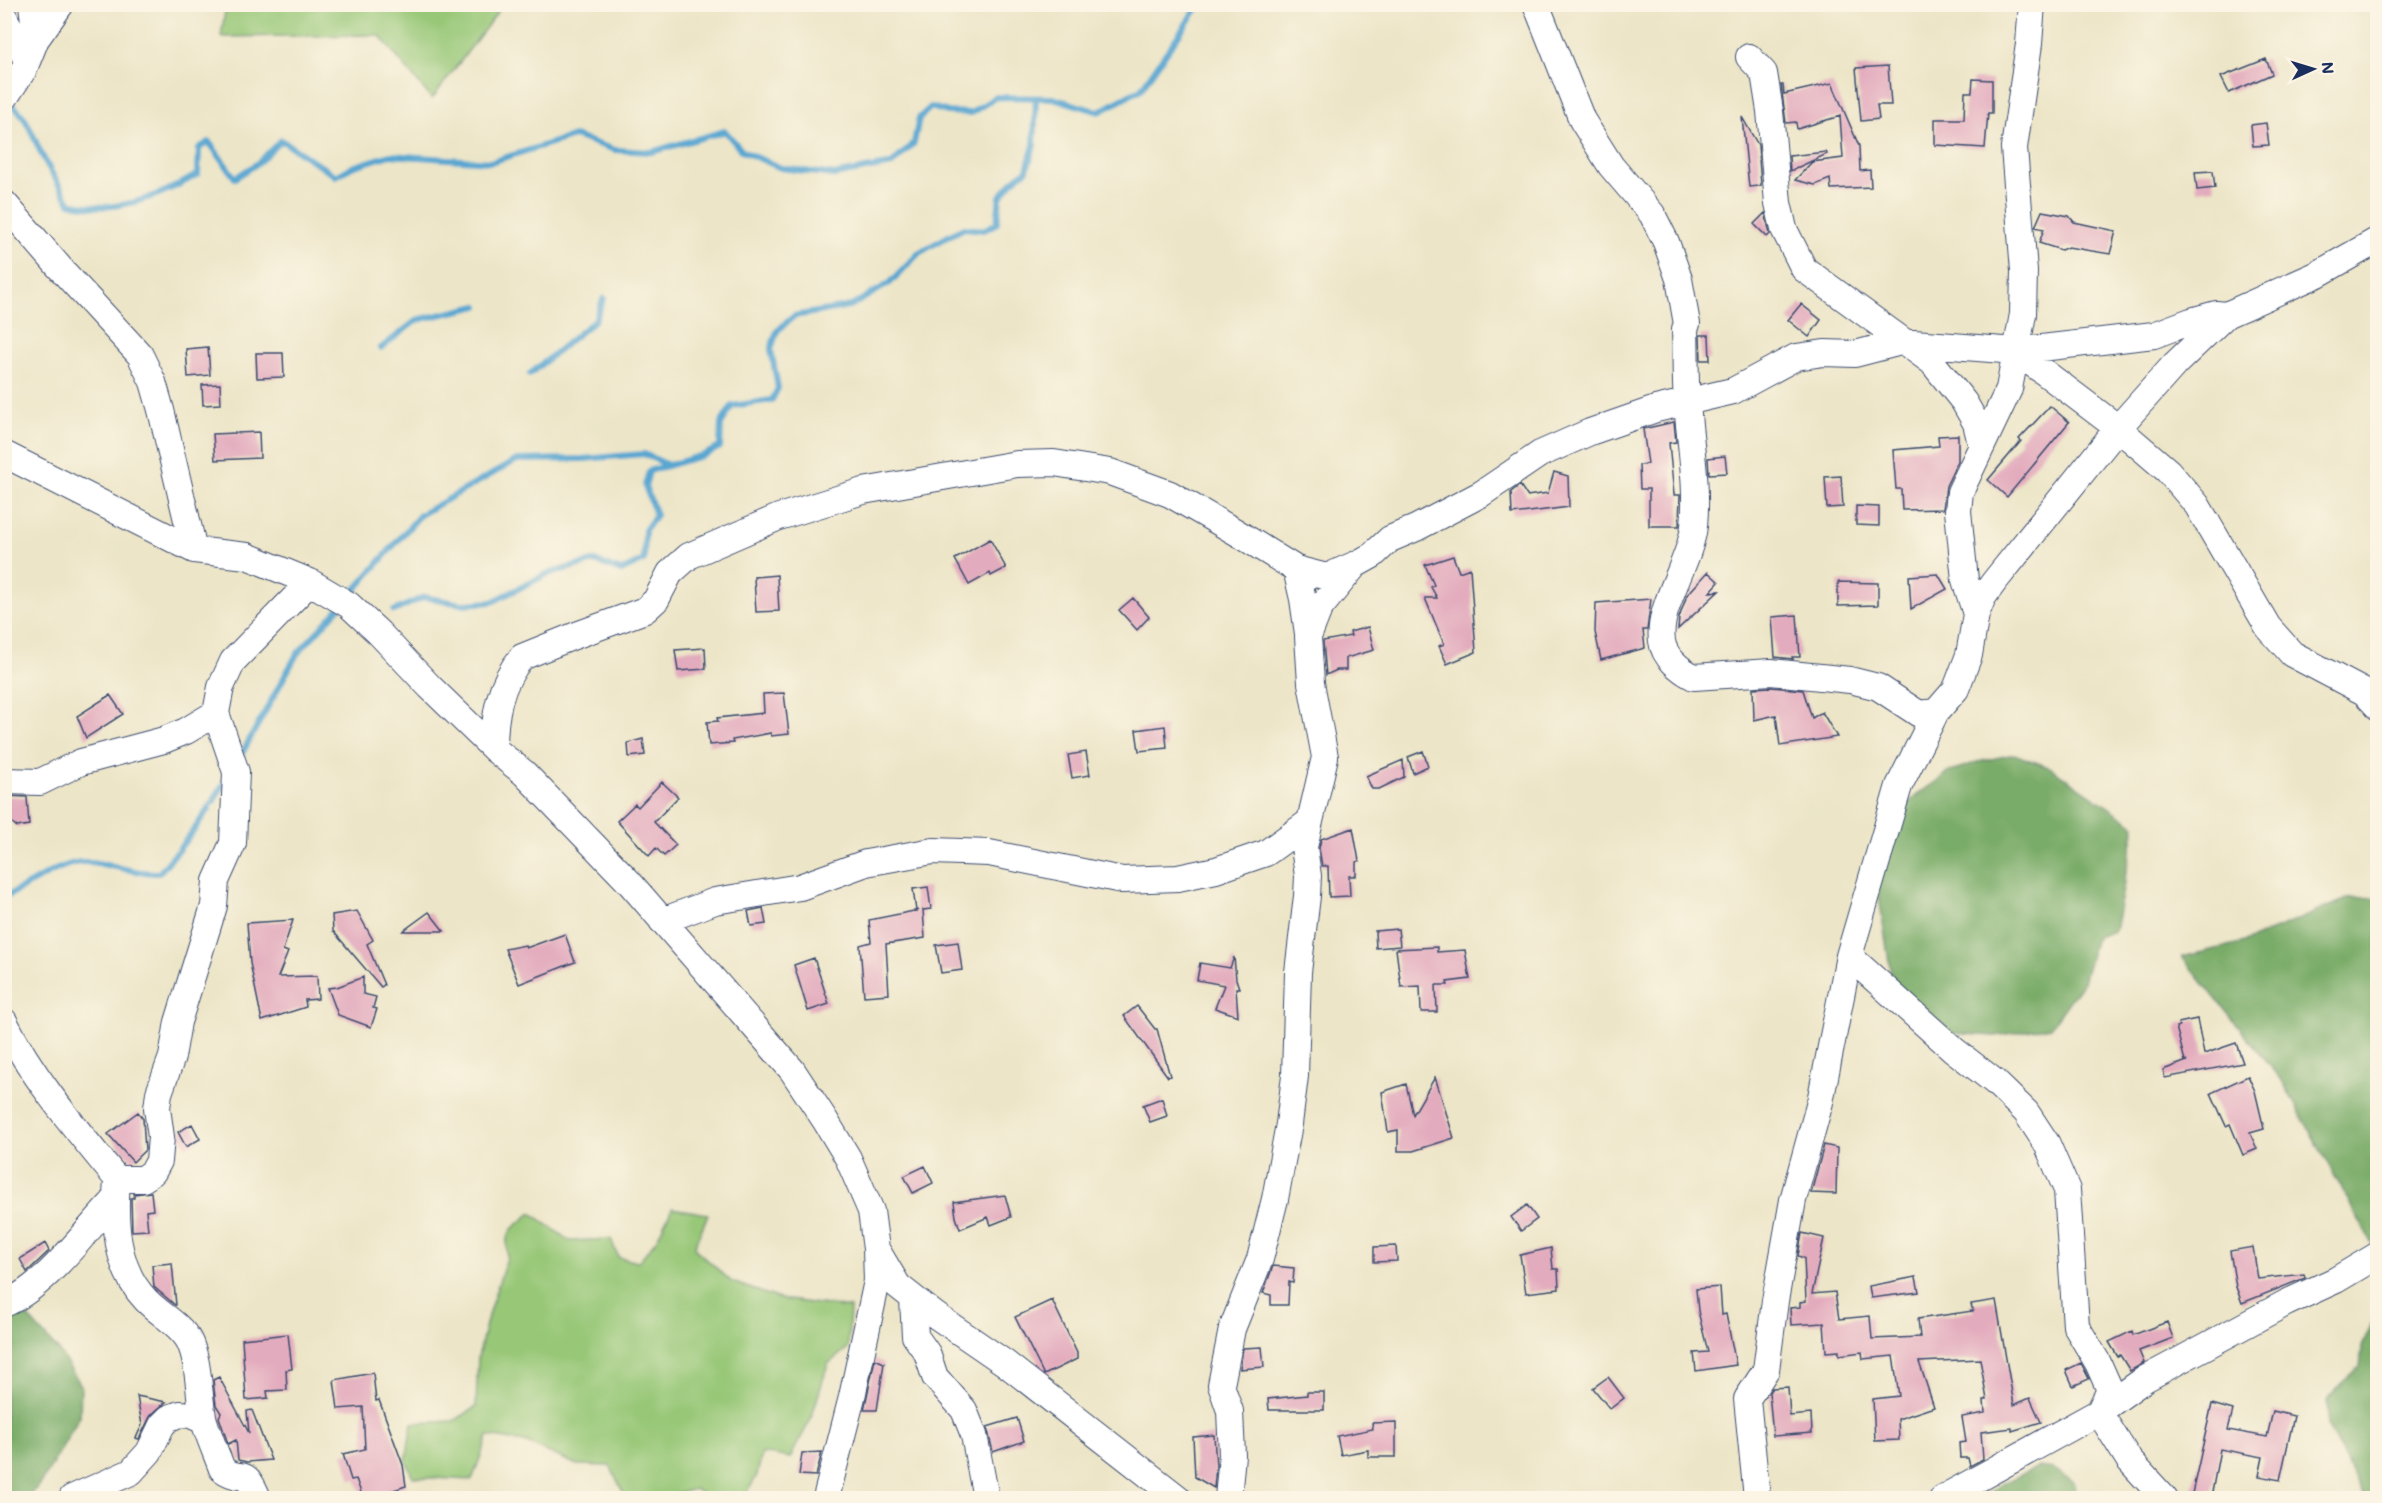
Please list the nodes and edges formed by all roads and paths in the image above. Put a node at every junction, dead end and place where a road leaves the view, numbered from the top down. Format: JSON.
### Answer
{"nodes":[{"id":1,"x":32,"y":4,"type":"edge"},
{"id":2,"x":61,"y":4,"type":"edge"},
{"id":3,"x":1536,"y":4,"type":"edge"},
{"id":4,"x":2032,"y":4,"type":"edge"},
{"id":5,"x":4,"y":17,"type":"edge"},
{"id":6,"x":31,"y":50,"type":"junction"},
{"id":7,"x":1749,"y":57,"type":"dead end"},
{"id":8,"x":4,"y":99,"type":"edge"},
{"id":9,"x":4,"y":202,"type":"edge"},
{"id":10,"x":2378,"y":240,"type":"edge"},
{"id":11,"x":2226,"y":315,"type":"junction"},
{"id":12,"x":1901,"y":342,"type":"junction"},
{"id":13,"x":2016,"y":351,"type":"junction"},
{"id":14,"x":1686,"y":402,"type":"junction"},
{"id":15,"x":2118,"y":428,"type":"junction"},
{"id":16,"x":1981,"y":444,"type":"junction"},
{"id":17,"x":4,"y":454,"type":"edge"},
{"id":18,"x":194,"y":550,"type":"junction"},
{"id":19,"x":1355,"y":565,"type":"junction"},
{"id":20,"x":1296,"y":569,"type":"junction"},
{"id":21,"x":310,"y":582,"type":"junction"},
{"id":22,"x":1976,"y":614,"type":"junction"},
{"id":23,"x":1308,"y":637,"type":"junction"},
{"id":24,"x":2378,"y":707,"type":"edge"},
{"id":25,"x":1936,"y":712,"type":"junction"},
{"id":26,"x":216,"y":713,"type":"junction"},
{"id":27,"x":494,"y":749,"type":"junction"},
{"id":28,"x":4,"y":781,"type":"edge"},
{"id":29,"x":1309,"y":822,"type":"junction"},
{"id":30,"x":662,"y":921,"type":"junction"},
{"id":31,"x":1849,"y":956,"type":"junction"},
{"id":32,"x":4,"y":1021,"type":"edge"},
{"id":33,"x":116,"y":1190,"type":"junction"},
{"id":34,"x":876,"y":1249,"type":"junction"},
{"id":35,"x":2378,"y":1255,"type":"edge"},
{"id":36,"x":913,"y":1299,"type":"junction"},
{"id":37,"x":4,"y":1304,"type":"edge"},
{"id":38,"x":2099,"y":1412,"type":"junction"},
{"id":39,"x":204,"y":1421,"type":"junction"},
{"id":40,"x":72,"y":1498,"type":"edge"},
{"id":41,"x":258,"y":1498,"type":"edge"},
{"id":42,"x":825,"y":1498,"type":"edge"},
{"id":43,"x":986,"y":1498,"type":"edge"},
{"id":44,"x":1178,"y":1498,"type":"edge"},
{"id":45,"x":1228,"y":1498,"type":"edge"},
{"id":46,"x":1757,"y":1498,"type":"edge"},
{"id":47,"x":1943,"y":1498,"type":"edge"},
{"id":48,"x":2164,"y":1498,"type":"edge"}],
"edges":[{"from":1,"to":6,"type":"street"},
{"from":2,"to":6,"type":"street"},
{"from":3,"to":14,"type":"street"},
{"from":4,"to":13,"type":"street"},
{"from":5,"to":6,"type":"street"},
{"from":6,"to":8,"type":"street"},
{"from":7,"to":12,"type":"street"},
{"from":9,"to":18,"type":"street"},
{"from":10,"to":11,"type":"street"},
{"from":11,"to":13,"type":"street"},
{"from":11,"to":15,"type":"street"},
{"from":12,"to":13,"type":"street"},
{"from":12,"to":14,"type":"street"},
{"from":12,"to":16,"type":"street"},
{"from":13,"to":15,"type":"street"},
{"from":13,"to":16,"type":"street"},
{"from":14,"to":19,"type":"street"},
{"from":14,"to":25,"type":"street"},
{"from":15,"to":22,"type":"street"},
{"from":15,"to":24,"type":"street"},
{"from":16,"to":22,"type":"street"},
{"from":17,"to":18,"type":"street"},
{"from":18,"to":21,"type":"street"},
{"from":19,"to":20,"type":"street"},
{"from":19,"to":23,"type":"street"},
{"from":20,"to":23,"type":"street"},
{"from":20,"to":27,"type":"street"},
{"from":21,"to":26,"type":"street"},
{"from":21,"to":27,"type":"street"},
{"from":22,"to":25,"type":"street"},
{"from":23,"to":29,"type":"street"},
{"from":25,"to":31,"type":"street"},
{"from":26,"to":28,"type":"street"},
{"from":26,"to":33,"type":"street"},
{"from":27,"to":30,"type":"street"},
{"from":29,"to":30,"type":"street"},
{"from":29,"to":45,"type":"street"},
{"from":30,"to":34,"type":"street"},
{"from":31,"to":38,"type":"street"},
{"from":31,"to":46,"type":"street"},
{"from":32,"to":33,"type":"street"},
{"from":33,"to":37,"type":"street"},
{"from":33,"to":39,"type":"street"},
{"from":34,"to":36,"type":"street"},
{"from":34,"to":42,"type":"street"},
{"from":35,"to":38,"type":"street"},
{"from":36,"to":43,"type":"street"},
{"from":36,"to":44,"type":"street"},
{"from":38,"to":47,"type":"street"},
{"from":38,"to":48,"type":"street"},
{"from":39,"to":40,"type":"street"},
{"from":39,"to":41,"type":"street"}]}
